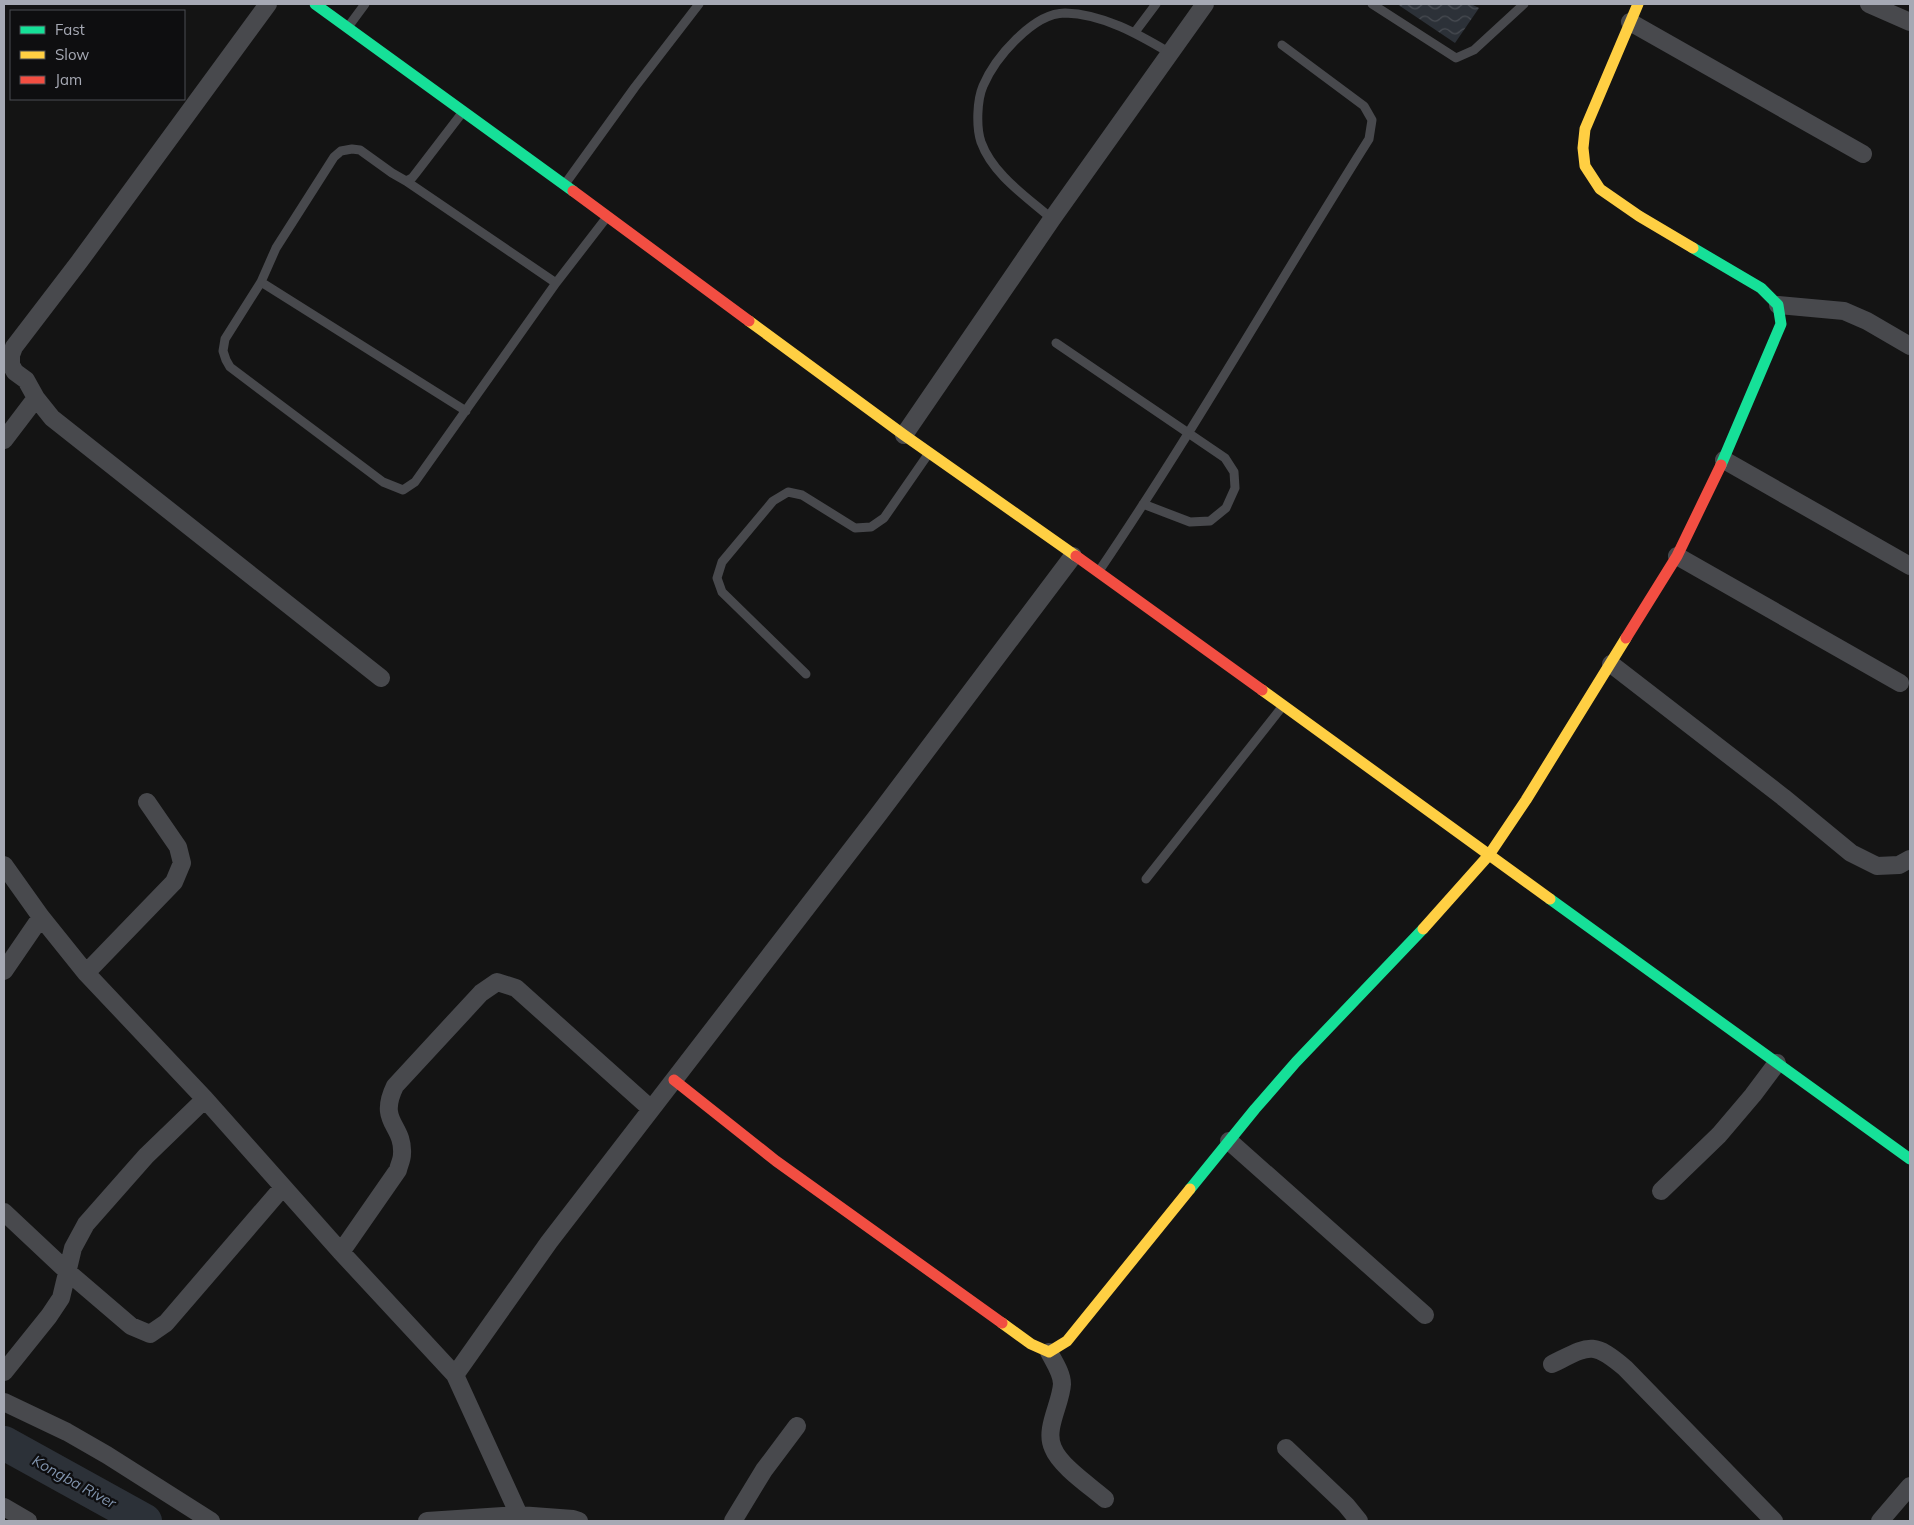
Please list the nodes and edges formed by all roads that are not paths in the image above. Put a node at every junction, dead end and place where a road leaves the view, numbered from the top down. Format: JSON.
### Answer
{"nodes":[{"id":1,"x":268,"y":4,"type":"edge"},
{"id":2,"x":315,"y":4,"type":"edge"},
{"id":3,"x":365,"y":4,"type":"edge"},
{"id":4,"x":699,"y":4,"type":"edge"},
{"id":5,"x":1156,"y":4,"type":"edge"},
{"id":6,"x":1205,"y":4,"type":"edge"},
{"id":7,"x":1372,"y":4,"type":"edge"},
{"id":8,"x":1524,"y":4,"type":"edge"},
{"id":9,"x":1638,"y":4,"type":"edge"},
{"id":10,"x":1869,"y":4,"type":"edge"},
{"id":11,"x":1630,"y":22,"type":"junction"},
{"id":12,"x":1910,"y":22,"type":"edge"},
{"id":13,"x":348,"y":27,"type":"junction"},
{"id":14,"x":1135,"y":32,"type":"junction"},
{"id":15,"x":1282,"y":45,"type":"dead end"},
{"id":16,"x":1170,"y":53,"type":"junction"},
{"id":17,"x":463,"y":111,"type":"junction"},
{"id":18,"x":1863,"y":154,"type":"dead end"},
{"id":19,"x":406,"y":181,"type":"junction"},
{"id":20,"x":564,"y":184,"type":"junction"},
{"id":21,"x":608,"y":216,"type":"junction"},
{"id":22,"x":1052,"y":219,"type":"junction"},
{"id":23,"x":261,"y":282,"type":"junction"},
{"id":24,"x":556,"y":283,"type":"junction"},
{"id":25,"x":1778,"y":306,"type":"junction"},
{"id":26,"x":1056,"y":343,"type":"dead end"},
{"id":27,"x":1910,"y":346,"type":"edge"},
{"id":28,"x":14,"y":368,"type":"edge"},
{"id":29,"x":36,"y":398,"type":"junction"},
{"id":30,"x":466,"y":411,"type":"junction"},
{"id":31,"x":1188,"y":434,"type":"junction"},
{"id":32,"x":904,"y":435,"type":"junction"},
{"id":33,"x":4,"y":440,"type":"edge"},
{"id":34,"x":930,"y":453,"type":"junction"},
{"id":35,"x":1724,"y":460,"type":"junction"},
{"id":36,"x":1143,"y":504,"type":"junction"},
{"id":37,"x":1073,"y":556,"type":"junction"},
{"id":38,"x":1677,"y":556,"type":"junction"},
{"id":39,"x":1910,"y":566,"type":"edge"},
{"id":40,"x":1098,"y":572,"type":"junction"},
{"id":41,"x":1611,"y":664,"type":"junction"},
{"id":42,"x":806,"y":674,"type":"dead end"},
{"id":43,"x":381,"y":678,"type":"dead end"},
{"id":44,"x":1900,"y":683,"type":"dead end"},
{"id":45,"x":1283,"y":706,"type":"junction"},
{"id":46,"x":147,"y":802,"type":"dead end"},
{"id":47,"x":1489,"y":855,"type":"junction"},
{"id":48,"x":1910,"y":859,"type":"edge"},
{"id":49,"x":4,"y":865,"type":"edge"},
{"id":50,"x":1146,"y":879,"type":"dead end"},
{"id":51,"x":41,"y":917,"type":"junction"},
{"id":52,"x":4,"y":971,"type":"edge"},
{"id":53,"x":86,"y":973,"type":"junction"},
{"id":54,"x":1776,"y":1063,"type":"junction"},
{"id":55,"x":674,"y":1080,"type":"junction"},
{"id":56,"x":205,"y":1099,"type":"junction"},
{"id":57,"x":651,"y":1109,"type":"junction"},
{"id":58,"x":1229,"y":1141,"type":"junction"},
{"id":59,"x":1910,"y":1159,"type":"edge"},
{"id":60,"x":283,"y":1187,"type":"junction"},
{"id":61,"x":1661,"y":1191,"type":"dead end"},
{"id":62,"x":4,"y":1212,"type":"edge"},
{"id":63,"x":341,"y":1252,"type":"junction"},
{"id":64,"x":68,"y":1273,"type":"junction"},
{"id":65,"x":1425,"y":1315,"type":"dead end"},
{"id":66,"x":1050,"y":1352,"type":"junction"},
{"id":67,"x":1552,"y":1364,"type":"dead end"},
{"id":68,"x":4,"y":1372,"type":"edge"},
{"id":69,"x":455,"y":1375,"type":"junction"},
{"id":70,"x":4,"y":1402,"type":"edge"},
{"id":71,"x":797,"y":1426,"type":"dead end"},
{"id":72,"x":1286,"y":1448,"type":"dead end"},
{"id":73,"x":1910,"y":1486,"type":"edge"},
{"id":74,"x":1105,"y":1499,"type":"dead end"},
{"id":75,"x":4,"y":1507,"type":"edge"},
{"id":76,"x":519,"y":1518,"type":"edge"},
{"id":77,"x":28,"y":1521,"type":"edge"},
{"id":78,"x":211,"y":1521,"type":"edge"},
{"id":79,"x":427,"y":1521,"type":"edge"},
{"id":80,"x":579,"y":1521,"type":"edge"},
{"id":81,"x":733,"y":1521,"type":"edge"},
{"id":82,"x":1359,"y":1521,"type":"edge"},
{"id":83,"x":1774,"y":1521,"type":"edge"},
{"id":84,"x":1880,"y":1521,"type":"edge"}],
"edges":[{"from":1,"to":28,"type":"street"},
{"from":2,"to":13,"type":"street"},
{"from":3,"to":13,"type":"lane"},
{"from":4,"to":20,"type":"lane"},
{"from":5,"to":14,"type":"lane"},
{"from":6,"to":16,"type":"street"},
{"from":7,"to":8,"type":"lane"},
{"from":9,"to":11,"type":"street"},
{"from":10,"to":12,"type":"street"},
{"from":11,"to":18,"type":"street"},
{"from":11,"to":25,"type":"street"},
{"from":13,"to":17,"type":"street"},
{"from":14,"to":16,"type":"lane"},
{"from":14,"to":22,"type":"lane"},
{"from":15,"to":31,"type":"lane"},
{"from":16,"to":22,"type":"street"},
{"from":17,"to":19,"type":"lane"},
{"from":17,"to":20,"type":"street"},
{"from":19,"to":23,"type":"lane"},
{"from":19,"to":24,"type":"lane"},
{"from":20,"to":21,"type":"street"},
{"from":21,"to":24,"type":"lane"},
{"from":21,"to":32,"type":"street"},
{"from":22,"to":32,"type":"street"},
{"from":23,"to":30,"type":"lane"},
{"from":23,"to":30,"type":"lane"},
{"from":24,"to":30,"type":"lane"},
{"from":25,"to":27,"type":"street"},
{"from":25,"to":35,"type":"street"},
{"from":26,"to":31,"type":"lane"},
{"from":28,"to":29,"type":"street"},
{"from":29,"to":33,"type":"street"},
{"from":29,"to":43,"type":"street"},
{"from":31,"to":36,"type":"lane"},
{"from":31,"to":36,"type":"lane"},
{"from":32,"to":34,"type":"street"},
{"from":34,"to":37,"type":"street"},
{"from":34,"to":42,"type":"lane"},
{"from":35,"to":38,"type":"street"},
{"from":35,"to":39,"type":"street"},
{"from":36,"to":40,"type":"lane"},
{"from":37,"to":40,"type":"street"},
{"from":37,"to":55,"type":"street"},
{"from":38,"to":41,"type":"street"},
{"from":38,"to":44,"type":"street"},
{"from":40,"to":45,"type":"street"},
{"from":41,"to":47,"type":"street"},
{"from":41,"to":48,"type":"street"},
{"from":45,"to":47,"type":"street"},
{"from":45,"to":50,"type":"lane"},
{"from":46,"to":53,"type":"street"},
{"from":47,"to":54,"type":"street"},
{"from":47,"to":58,"type":"street"},
{"from":49,"to":51,"type":"street"},
{"from":51,"to":52,"type":"street"},
{"from":51,"to":53,"type":"street"},
{"from":53,"to":56,"type":"street"},
{"from":54,"to":59,"type":"street"},
{"from":54,"to":61,"type":"street"},
{"from":55,"to":57,"type":"street"},
{"from":55,"to":66,"type":"street"},
{"from":56,"to":60,"type":"street"},
{"from":56,"to":64,"type":"street"},
{"from":57,"to":63,"type":"street"},
{"from":57,"to":69,"type":"street"},
{"from":58,"to":65,"type":"street"},
{"from":58,"to":66,"type":"street"},
{"from":60,"to":63,"type":"street"},
{"from":60,"to":64,"type":"street"},
{"from":62,"to":64,"type":"street"},
{"from":63,"to":69,"type":"street"},
{"from":64,"to":68,"type":"street"},
{"from":66,"to":74,"type":"street"},
{"from":67,"to":83,"type":"street"},
{"from":69,"to":76,"type":"street"},
{"from":70,"to":78,"type":"street"},
{"from":71,"to":81,"type":"street"},
{"from":72,"to":82,"type":"street"},
{"from":73,"to":84,"type":"street"},
{"from":75,"to":77,"type":"street"},
{"from":76,"to":79,"type":"street"},
{"from":76,"to":80,"type":"street"}]}
